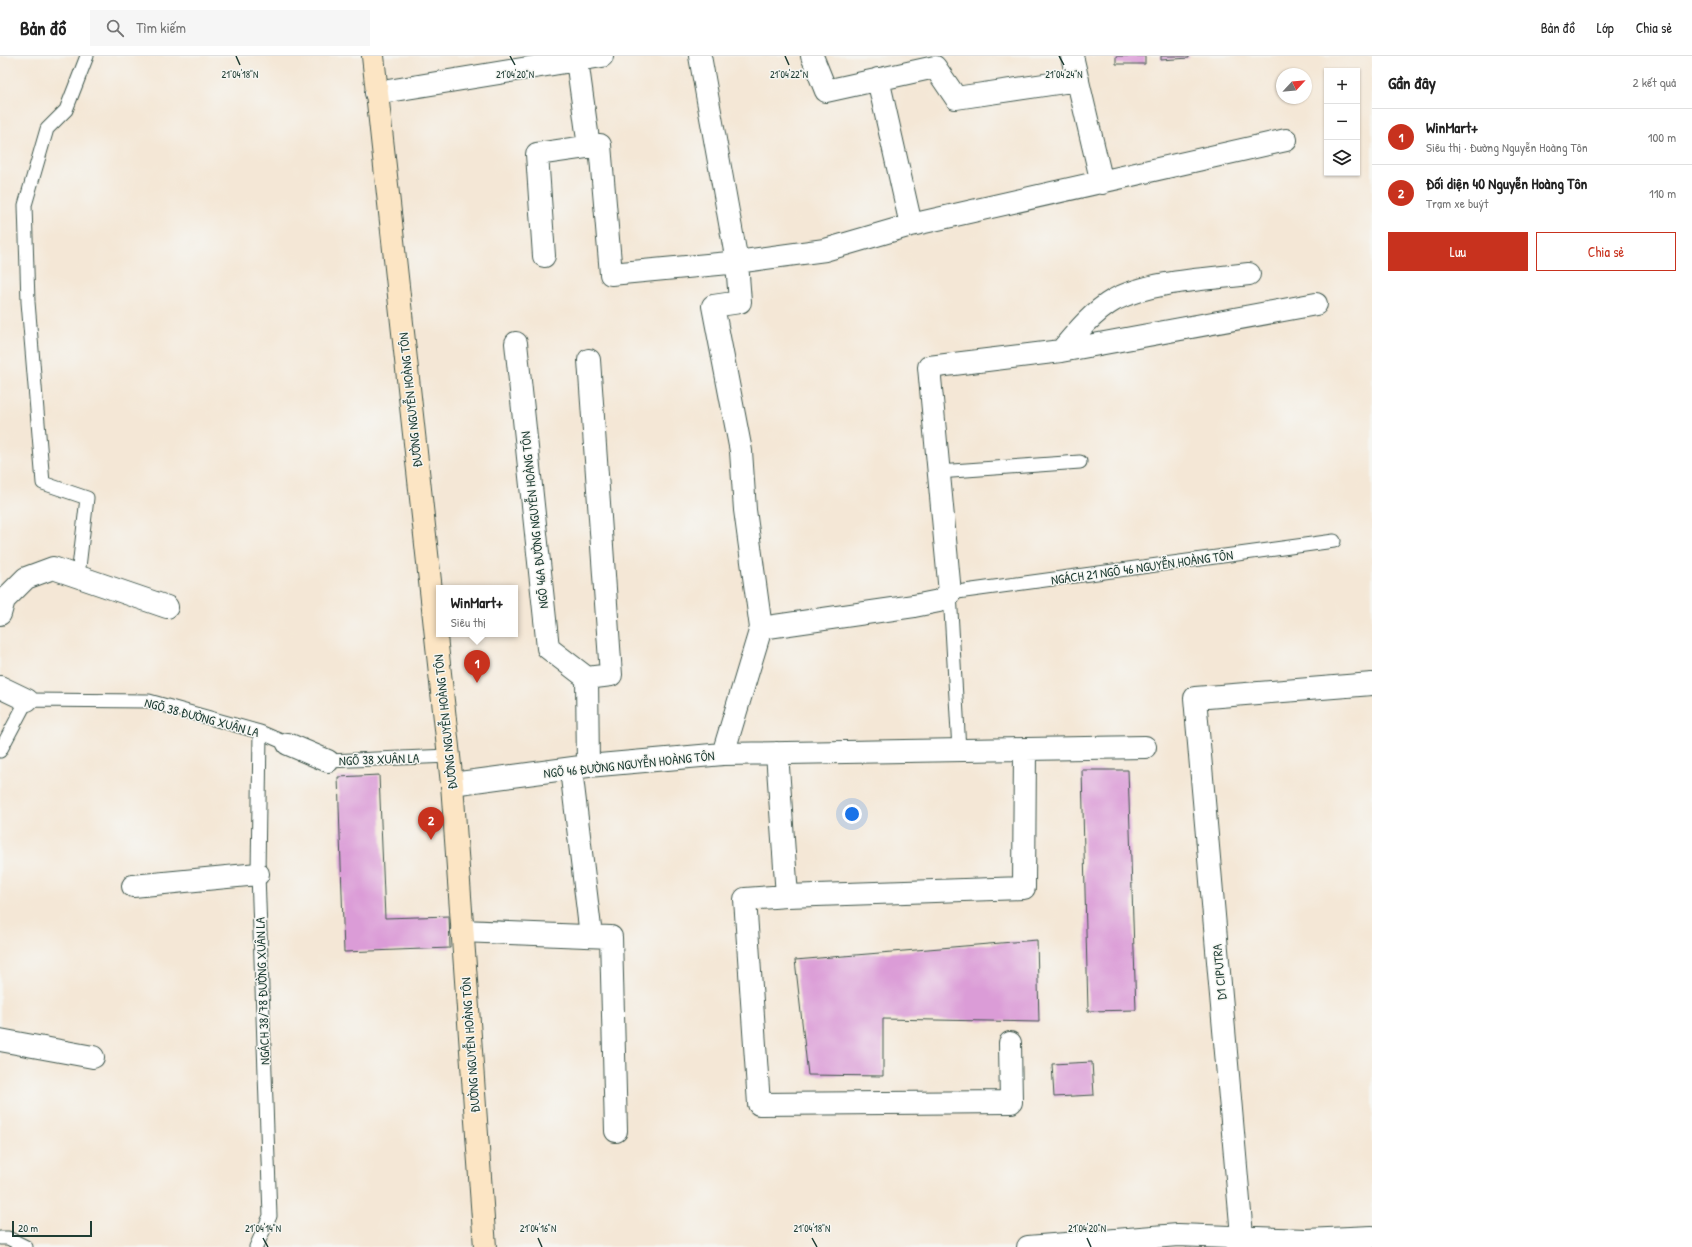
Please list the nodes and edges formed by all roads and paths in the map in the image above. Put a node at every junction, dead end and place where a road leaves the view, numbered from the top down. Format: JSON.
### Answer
{"nodes":[{"id":1,"x":87,"y":56,"type":"edge"},
{"id":2,"x":372,"y":56,"type":"edge"},
{"id":3,"x":700,"y":56,"type":"edge"},
{"id":4,"x":812,"y":56,"type":"edge"},
{"id":5,"x":1072,"y":56,"type":"edge"},
{"id":6,"x":592,"y":57,"type":"edge"},
{"id":7,"x":532,"y":62,"type":"edge"},
{"id":8,"x":878,"y":79,"type":"junction"},
{"id":9,"x":1078,"y":80,"type":"junction"},
{"id":10,"x":376,"y":93,"type":"junction"},
{"id":11,"x":1286,"y":140,"type":"dead end"},
{"id":12,"x":589,"y":147,"type":"junction"},
{"id":13,"x":1102,"y":184,"type":"junction"},
{"id":14,"x":911,"y":225,"type":"junction"},
{"id":15,"x":544,"y":256,"type":"dead end"},
{"id":16,"x":737,"y":262,"type":"junction"},
{"id":17,"x":1249,"y":274,"type":"dead end"},
{"id":18,"x":1316,"y":304,"type":"dead end"},
{"id":19,"x":516,"y":343,"type":"dead end"},
{"id":20,"x":1061,"y":350,"type":"junction"},
{"id":21,"x":589,"y":360,"type":"dead end"},
{"id":22,"x":1080,"y":462,"type":"dead end"},
{"id":23,"x":938,"y":472,"type":"junction"},
{"id":24,"x":1334,"y":541,"type":"dead end"},
{"id":25,"x":78,"y":576,"type":"junction"},
{"id":26,"x":950,"y":593,"type":"junction"},
{"id":27,"x":166,"y":607,"type":"dead end"},
{"id":28,"x":0,"y":614,"type":"edge"},
{"id":29,"x":761,"y":628,"type":"junction"},
{"id":30,"x":587,"y":678,"type":"junction"},
{"id":31,"x":1372,"y":684,"type":"edge"},
{"id":32,"x":0,"y":687,"type":"edge"},
{"id":33,"x":27,"y":700,"type":"junction"},
{"id":34,"x":260,"y":732,"type":"junction"},
{"id":35,"x":288,"y":744,"type":"joint"},
{"id":36,"x":1145,"y":747,"type":"dead end"},
{"id":37,"x":1025,"y":749,"type":"junction"},
{"id":38,"x":959,"y":750,"type":"junction"},
{"id":39,"x":0,"y":751,"type":"edge"},
{"id":40,"x":777,"y":753,"type":"junction"},
{"id":41,"x":723,"y":754,"type":"junction"},
{"id":42,"x":449,"y":756,"type":"junction"},
{"id":43,"x":328,"y":761,"type":"joint"},
{"id":44,"x":580,"y":767,"type":"junction"},
{"id":45,"x":452,"y":784,"type":"junction"},
{"id":46,"x":258,"y":874,"type":"junction"},
{"id":47,"x":133,"y":886,"type":"dead end"},
{"id":48,"x":787,"y":896,"type":"junction"},
{"id":49,"x":462,"y":931,"type":"junction"},
{"id":50,"x":591,"y":936,"type":"junction"},
{"id":51,"x":0,"y":1040,"type":"edge"},
{"id":52,"x":1010,"y":1043,"type":"dead end"},
{"id":53,"x":93,"y":1057,"type":"dead end"},
{"id":54,"x":616,"y":1131,"type":"dead end"},
{"id":55,"x":1372,"y":1237,"type":"edge"},
{"id":56,"x":0,"y":1238,"type":"edge"},
{"id":57,"x":1246,"y":1244,"type":"edge"},
{"id":58,"x":26,"y":1247,"type":"edge"},
{"id":59,"x":256,"y":1247,"type":"edge"},
{"id":60,"x":485,"y":1247,"type":"edge"},
{"id":61,"x":1028,"y":1247,"type":"edge"}],
"edges":[{"from":1,"to":25,"type":"lane"},
{"from":2,"to":10,"type":"main road","name":"ĐƯỜNG NGUYỄN HOÀNG TÔN"},
{"from":3,"to":16,"type":"street"},
{"from":4,"to":8,"type":"street"},
{"from":5,"to":9,"type":"street"},
{"from":6,"to":7,"type":"street"},
{"from":6,"to":12,"type":"street"},
{"from":7,"to":10,"type":"street"},
{"from":8,"to":9,"type":"street"},
{"from":8,"to":14,"type":"street"},
{"from":9,"to":13,"type":"street"},
{"from":10,"to":42,"type":"main road","name":"ĐƯỜNG NGUYỄN HOÀNG TÔN"},
{"from":11,"to":13,"type":"street"},
{"from":12,"to":15,"type":"street"},
{"from":12,"to":16,"type":"street"},
{"from":13,"to":14,"type":"street"},
{"from":14,"to":16,"type":"street"},
{"from":16,"to":29,"type":"street"},
{"from":17,"to":20,"type":"street"},
{"from":18,"to":20,"type":"street"},
{"from":19,"to":30,"type":"street","name":"NGÕ 46A ĐƯỜNG NGUYỄN HOÀNG TÔN"},
{"from":20,"to":23,"type":"street"},
{"from":21,"to":30,"type":"street"},
{"from":22,"to":23,"type":"lane"},
{"from":23,"to":26,"type":"street"},
{"from":24,"to":26,"type":"lane","name":"NGÁCH 21 NGÕ 46 NGUYỄN HOÀNG TÔN"},
{"from":25,"to":27,"type":"street"},
{"from":25,"to":28,"type":"street"},
{"from":26,"to":29,"type":"street"},
{"from":26,"to":38,"type":"lane"},
{"from":29,"to":41,"type":"street","name":"NGÕ 46 ĐƯỜNG NGUYỄN HOÀNG TÔN"},
{"from":30,"to":44,"type":"street"},
{"from":31,"to":57,"type":"street","name":"D1 CIPUTRA"},
{"from":32,"to":33,"type":"street"},
{"from":33,"to":34,"type":"lane","name":"NGÕ 38 ĐƯỜNG XUÂN LA"},
{"from":33,"to":39,"type":"lane"},
{"from":34,"to":35,"type":"lane","name":"NGÕ 38 ĐƯỜNG XUÂN LA"},
{"from":34,"to":46,"type":"lane","name":"NGÁCH 38/78 ĐƯỜNG XUÂN LA"},
{"from":35,"to":43,"type":"street","name":"NGÕ 38 XUÂN LA"},
{"from":36,"to":37,"type":"street"},
{"from":37,"to":38,"type":"street"},
{"from":37,"to":48,"type":"street"},
{"from":38,"to":40,"type":"street"},
{"from":40,"to":41,"type":"street"},
{"from":40,"to":48,"type":"street"},
{"from":41,"to":44,"type":"street","name":"NGÕ 46 ĐƯỜNG NGUYỄN HOÀNG TÔN"},
{"from":42,"to":43,"type":"lane","name":"NGÕ 38 XUÂN LA"},
{"from":42,"to":45,"type":"main road","name":"ĐƯỜNG NGUYỄN HOÀNG TÔN"},
{"from":44,"to":45,"type":"street","name":"NGÕ 46 ĐƯỜNG NGUYỄN HOÀNG TÔN"},
{"from":44,"to":50,"type":"street"},
{"from":45,"to":49,"type":"main road","name":"ĐƯỜNG NGUYỄN HOÀNG TÔN"},
{"from":46,"to":47,"type":"street"},
{"from":46,"to":59,"type":"lane","name":"NGÁCH 38/78 ĐƯỜNG XUÂN LA"},
{"from":48,"to":52,"type":"street"},
{"from":49,"to":50,"type":"street"},
{"from":49,"to":60,"type":"main road","name":"ĐƯỜNG NGUYỄN HOÀNG TÔN"},
{"from":50,"to":54,"type":"street"},
{"from":51,"to":53,"type":"street"},
{"from":55,"to":57,"type":"street"},
{"from":56,"to":58,"type":"lane"},
{"from":57,"to":61,"type":"street"}]}
